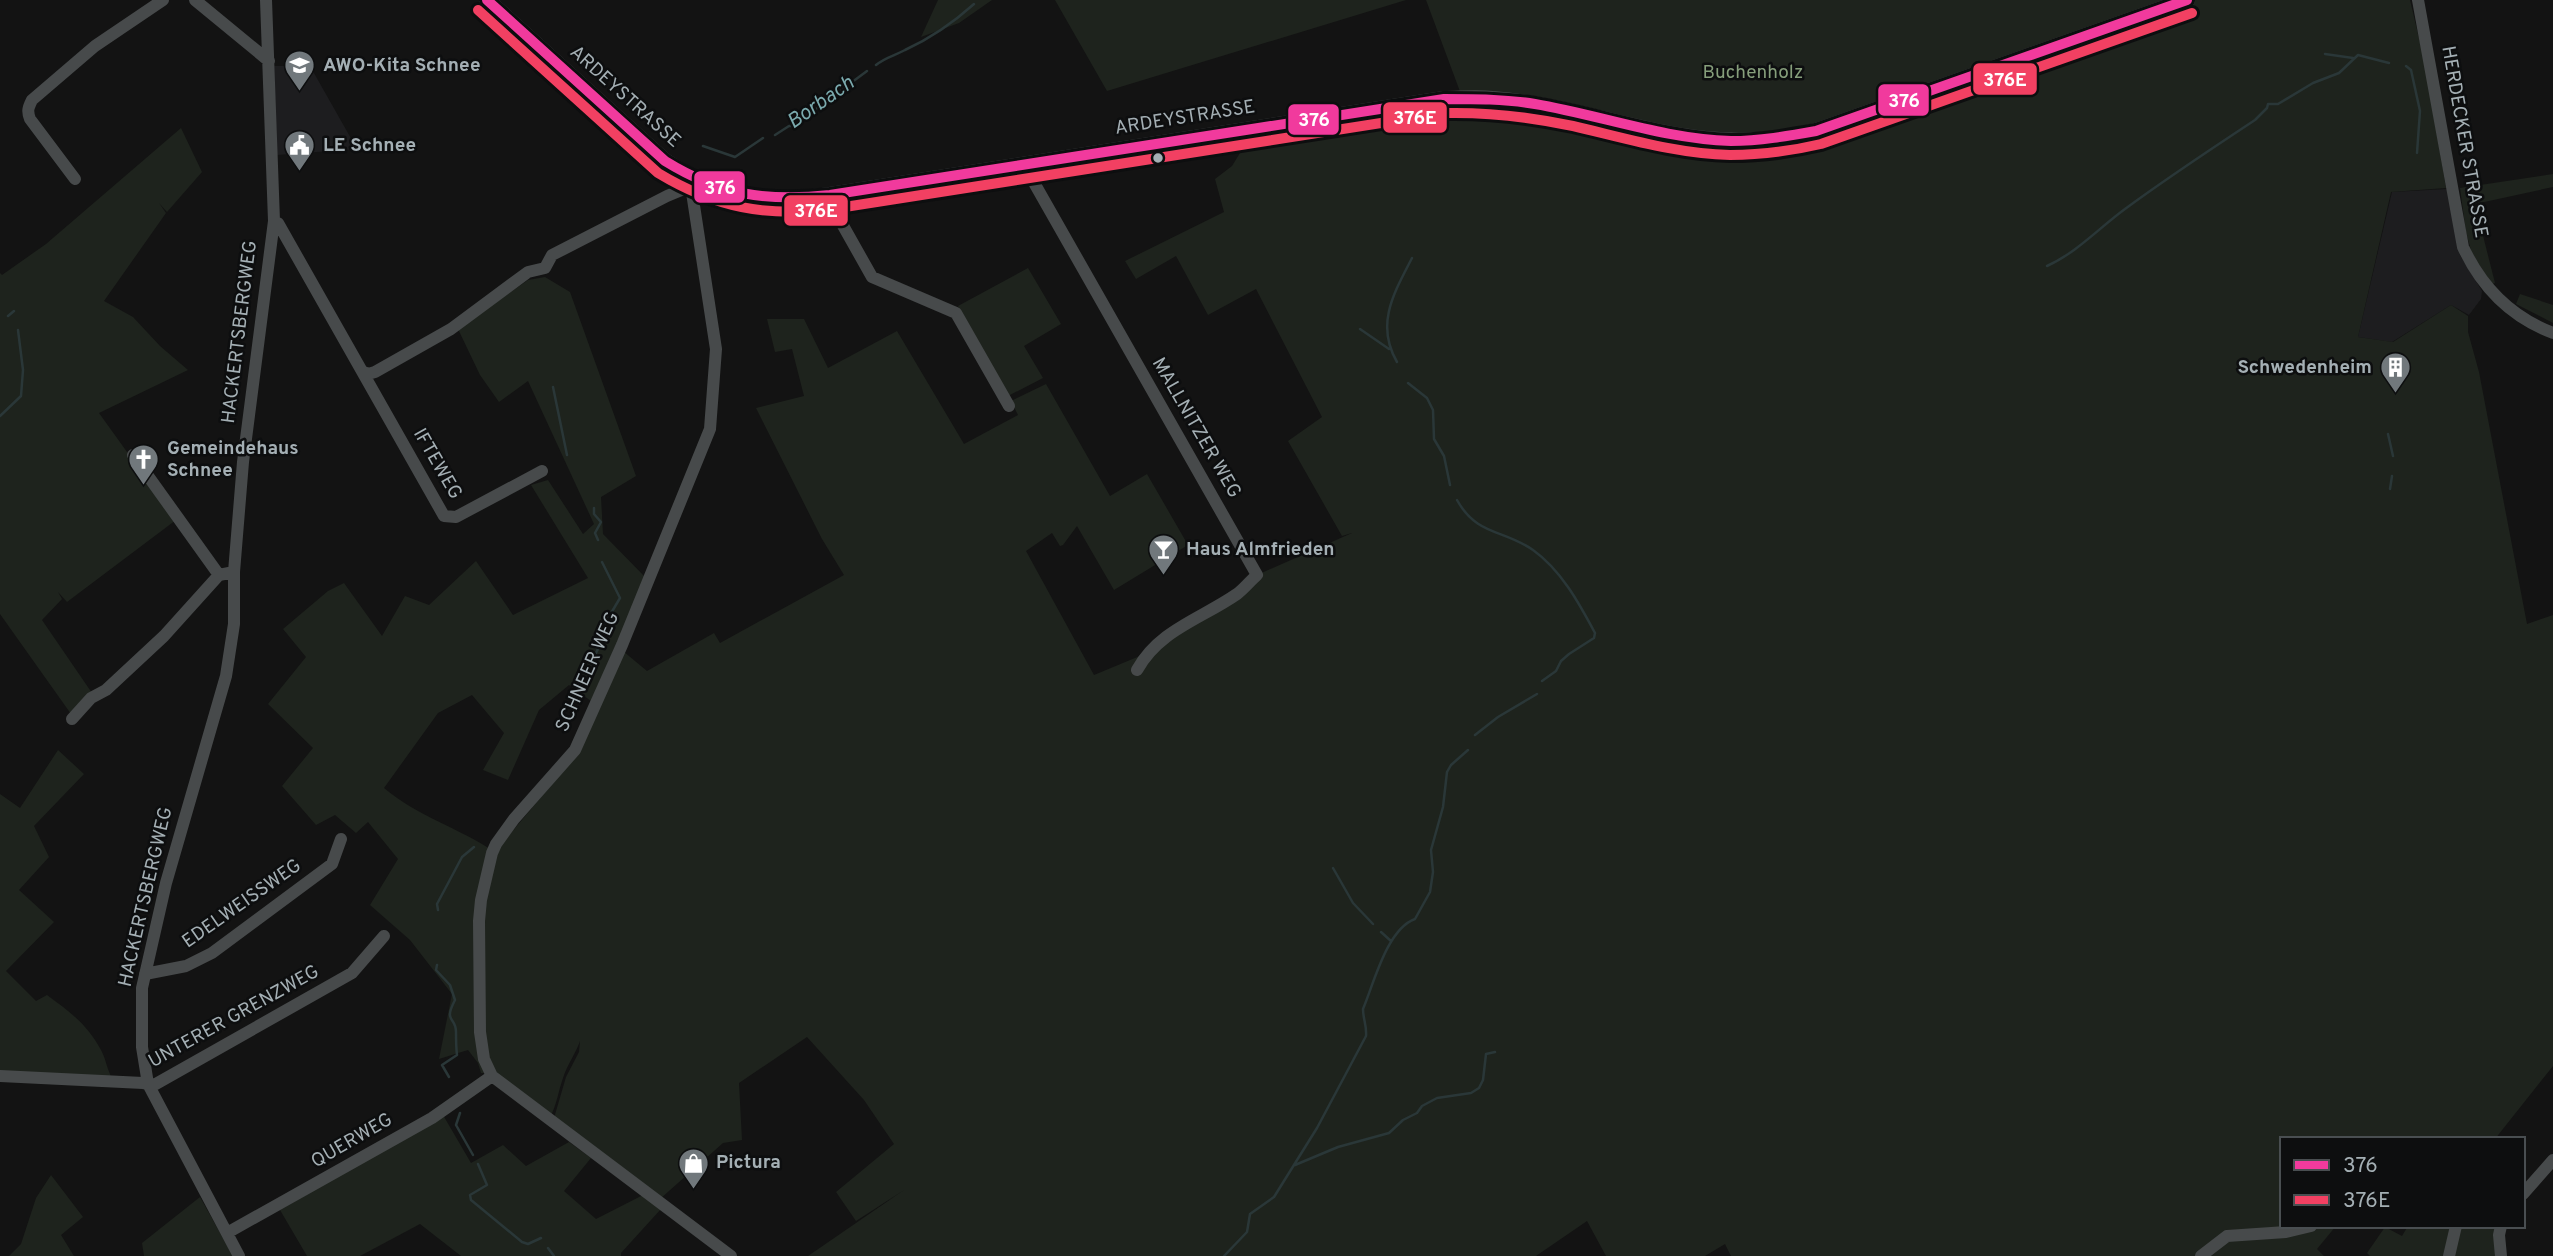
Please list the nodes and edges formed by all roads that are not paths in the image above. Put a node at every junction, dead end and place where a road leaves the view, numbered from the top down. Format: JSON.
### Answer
{"nodes":[{"id":1,"x":163,"y":0,"type":"edge"},
{"id":2,"x":195,"y":0,"type":"edge"},
{"id":3,"x":266,"y":0,"type":"edge"},
{"id":4,"x":487,"y":0,"type":"edge"},
{"id":5,"x":2187,"y":0,"type":"edge"},
{"id":6,"x":2418,"y":0,"type":"edge"},
{"id":7,"x":269,"y":61,"type":"junction"},
{"id":8,"x":1024,"y":165,"type":"junction"},
{"id":9,"x":75,"y":179,"type":"dead end"},
{"id":10,"x":693,"y":183,"type":"junction"},
{"id":11,"x":830,"y":195,"type":"junction"},
{"id":12,"x":274,"y":221,"type":"junction"},
{"id":13,"x":2553,"y":333,"type":"edge"},
{"id":14,"x":362,"y":371,"type":"junction"},
{"id":15,"x":1009,"y":407,"type":"dead end"},
{"id":16,"x":133,"y":455,"type":"dead end"},
{"id":17,"x":542,"y":471,"type":"dead end"},
{"id":18,"x":234,"y":572,"type":"junction"},
{"id":19,"x":219,"y":575,"type":"junction"},
{"id":20,"x":1137,"y":670,"type":"dead end"},
{"id":21,"x":72,"y":719,"type":"dead end"},
{"id":22,"x":341,"y":839,"type":"dead end"},
{"id":23,"x":384,"y":936,"type":"dead end"},
{"id":24,"x":145,"y":974,"type":"junction"},
{"id":25,"x":0,"y":1076,"type":"edge"},
{"id":26,"x":492,"y":1076,"type":"junction"},
{"id":27,"x":148,"y":1083,"type":"junction"},
{"id":28,"x":2553,"y":1160,"type":"edge"},
{"id":29,"x":2525,"y":1192,"type":"edge"},
{"id":30,"x":2303,"y":1228,"type":"edge"},
{"id":31,"x":2456,"y":1228,"type":"edge"},
{"id":32,"x":2500,"y":1228,"type":"edge"},
{"id":33,"x":227,"y":1233,"type":"junction"},
{"id":34,"x":239,"y":1256,"type":"edge"},
{"id":35,"x":731,"y":1256,"type":"edge"},
{"id":36,"x":2201,"y":1256,"type":"edge"},
{"id":37,"x":2449,"y":1256,"type":"edge"},
{"id":38,"x":2501,"y":1256,"type":"edge"}],
"edges":[{"from":1,"to":9,"type":"street"},
{"from":2,"to":7,"type":"street"},
{"from":3,"to":7,"type":"street","name":"HACKERTSBERGWEG"},
{"from":4,"to":10,"type":"main road","name":"ARDEYSTRASSE"},
{"from":5,"to":8,"type":"main road","name":"ARDEYSTRASSE"},
{"from":6,"to":13,"type":"street","name":"HERDECKER STRASSE"},
{"from":7,"to":12,"type":"street","name":"HACKERTSBERGWEG"},
{"from":8,"to":11,"type":"main road","name":"ARDEYSTRASSE"},
{"from":8,"to":20,"type":"street","name":"MALLNITZER WEG"},
{"from":10,"to":11,"type":"main road","name":"ARDEYSTRASSE"},
{"from":10,"to":14,"type":"street"},
{"from":10,"to":26,"type":"street","name":"SCHNEER WEG"},
{"from":11,"to":15,"type":"street"},
{"from":12,"to":14,"type":"street","name":"HACKERTSBERGWEG"},
{"from":12,"to":18,"type":"street","name":"HACKERTSBERGWEG"},
{"from":14,"to":17,"type":"street","name":"IFTEWEG"},
{"from":16,"to":19,"type":"street"},
{"from":18,"to":19,"type":"street"},
{"from":18,"to":24,"type":"street","name":"HACKERTSBERGWEG"},
{"from":19,"to":21,"type":"street"},
{"from":22,"to":24,"type":"street","name":"EDELWEISSWEG"},
{"from":23,"to":27,"type":"street","name":"UNTERER GRENZWEG"},
{"from":24,"to":27,"type":"street","name":"HACKERTSBERGWEG"},
{"from":25,"to":27,"type":"street","name":"UNTERER GRENZWEG"},
{"from":26,"to":33,"type":"street","name":"QUERWEG"},
{"from":26,"to":35,"type":"street"},
{"from":27,"to":33,"type":"street","name":"HACKERTSBERGWEG"},
{"from":28,"to":29,"type":"street"},
{"from":30,"to":36,"type":"street"},
{"from":31,"to":37,"type":"street"},
{"from":32,"to":38,"type":"street"},
{"from":33,"to":34,"type":"street","name":"HACKERTSBERGWEG"}]}
